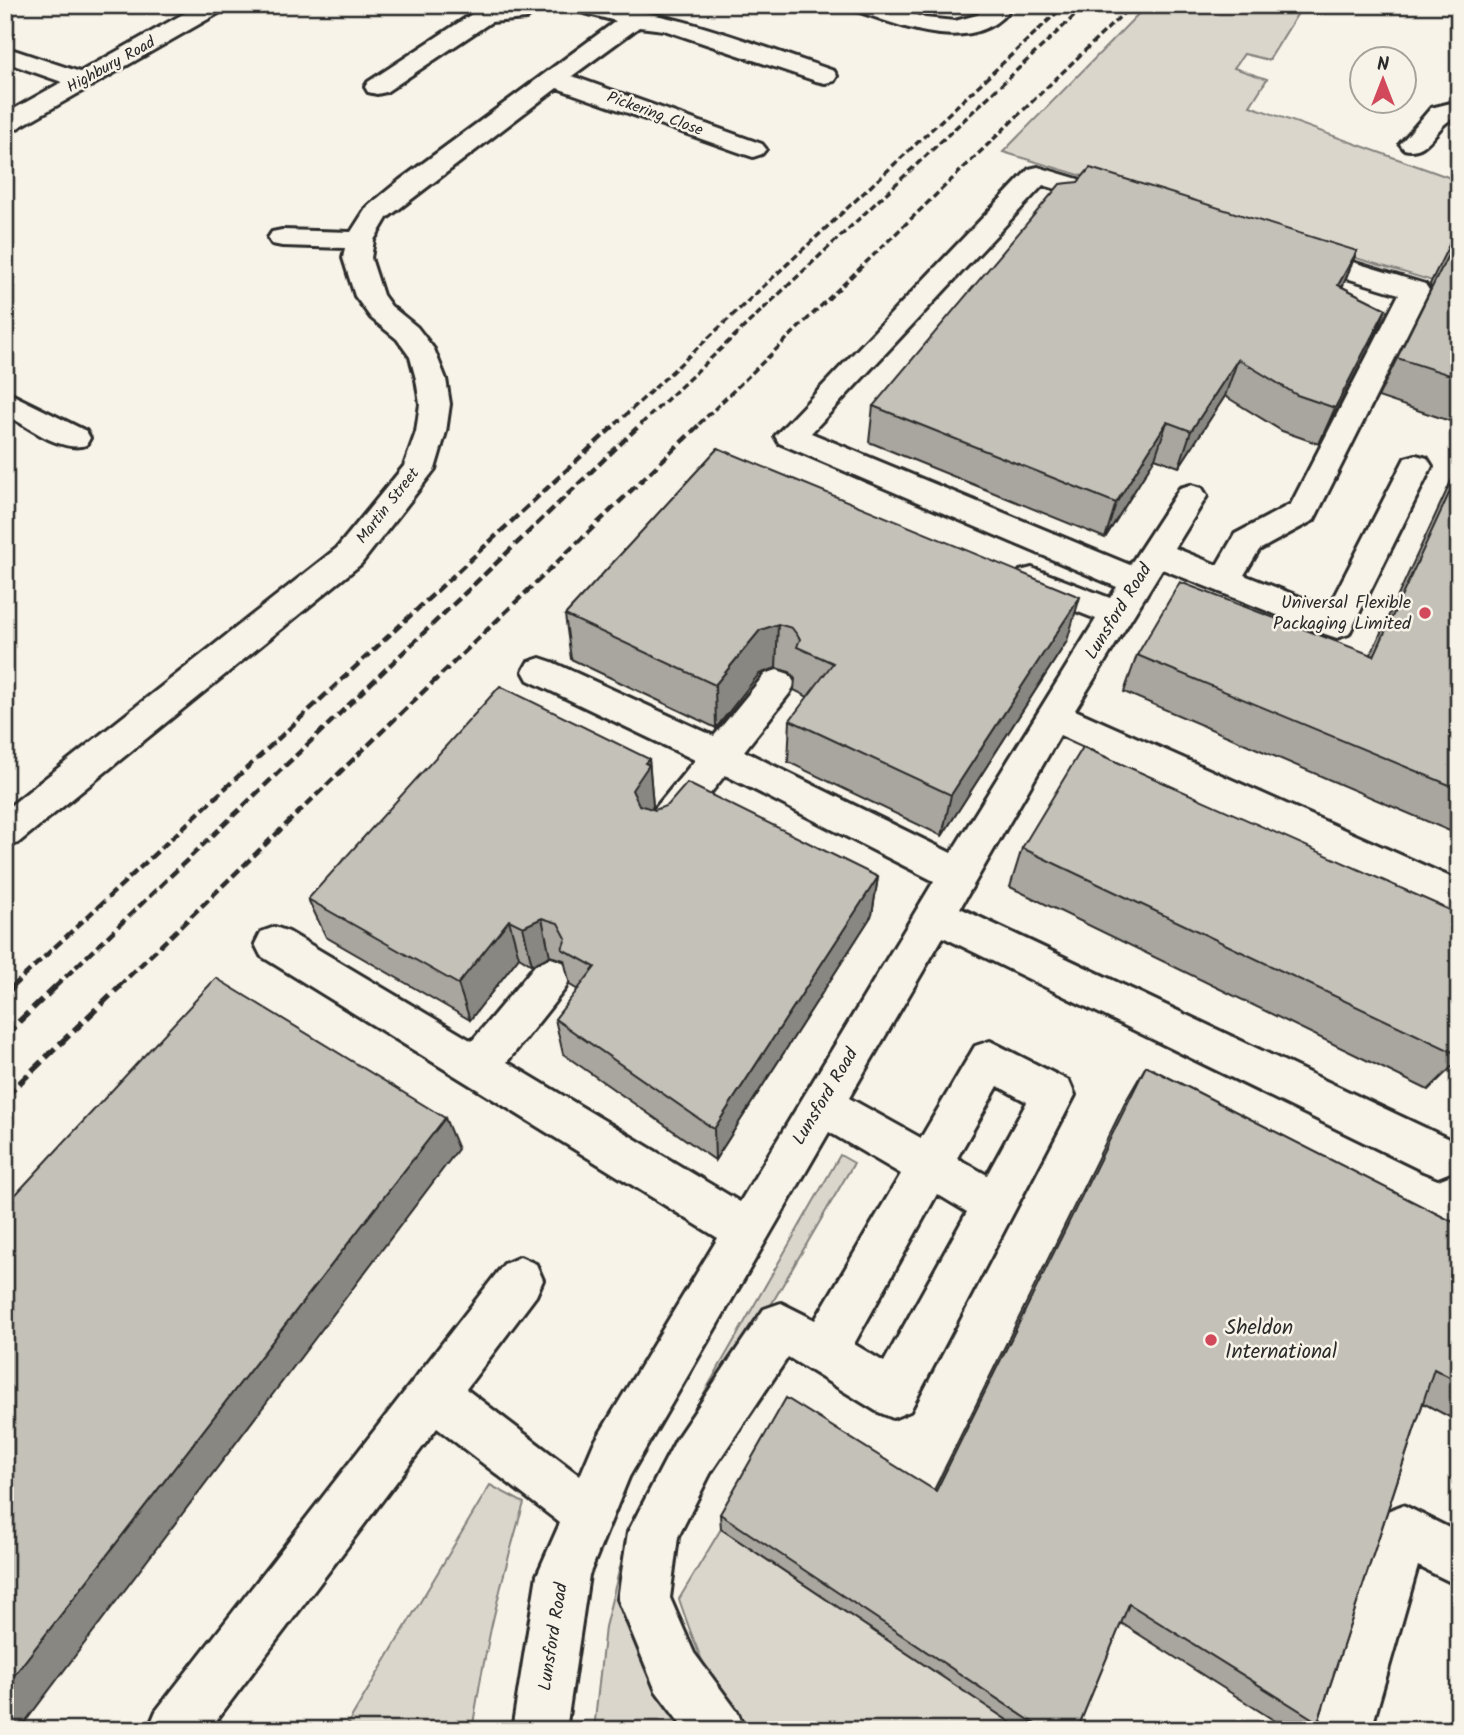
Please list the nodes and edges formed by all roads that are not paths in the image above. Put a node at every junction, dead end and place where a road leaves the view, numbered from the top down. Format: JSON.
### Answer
{"nodes":[{"id":1,"x":216,"y":5,"type":"edge"},
{"id":2,"x":531,"y":5,"type":"edge"},
{"id":3,"x":581,"y":5,"type":"edge"},
{"id":4,"x":862,"y":5,"type":"edge"},
{"id":5,"x":1002,"y":5,"type":"edge"},
{"id":6,"x":634,"y":19,"type":"junction"},
{"id":7,"x":5,"y":54,"type":"edge"},
{"id":8,"x":825,"y":76,"type":"dead end"},
{"id":9,"x":556,"y":79,"type":"junction"},
{"id":10,"x":82,"y":81,"type":"junction"},
{"id":11,"x":377,"y":87,"type":"dead end"},
{"id":12,"x":1459,"y":108,"type":"edge"},
{"id":13,"x":5,"y":125,"type":"edge"},
{"id":14,"x":1413,"y":144,"type":"dead end"},
{"id":15,"x":753,"y":149,"type":"dead end"},
{"id":16,"x":1142,"y":207,"type":"edge"},
{"id":17,"x":282,"y":237,"type":"dead end"},
{"id":18,"x":360,"y":240,"type":"junction"},
{"id":19,"x":1272,"y":246,"type":"edge"},
{"id":20,"x":12,"y":414,"type":"edge"},
{"id":21,"x":75,"y":439,"type":"dead end"},
{"id":22,"x":1416,"y":466,"type":"dead end"},
{"id":23,"x":1191,"y":496,"type":"dead end"},
{"id":24,"x":1000,"y":567,"type":"edge"},
{"id":25,"x":1224,"y":581,"type":"junction"},
{"id":26,"x":1137,"y":583,"type":"junction"},
{"id":27,"x":540,"y":671,"type":"dead end"},
{"id":28,"x":777,"y":684,"type":"dead end"},
{"id":29,"x":1053,"y":716,"type":"junction"},
{"id":30,"x":719,"y":755,"type":"junction"},
{"id":31,"x":5,"y":832,"type":"edge"},
{"id":32,"x":657,"y":832,"type":"edge"},
{"id":33,"x":959,"y":875,"type":"junction"},
{"id":34,"x":1459,"y":899,"type":"edge"},
{"id":35,"x":936,"y":915,"type":"junction"},
{"id":36,"x":275,"y":944,"type":"dead end"},
{"id":37,"x":551,"y":976,"type":"dead end"},
{"id":38,"x":477,"y":1067,"type":"junction"},
{"id":39,"x":821,"y":1105,"type":"junction"},
{"id":40,"x":1438,"y":1156,"type":"dead end"},
{"id":41,"x":929,"y":1167,"type":"junction"},
{"id":42,"x":996,"y":1204,"type":"junction"},
{"id":43,"x":747,"y":1231,"type":"junction"},
{"id":44,"x":520,"y":1280,"type":"dead end"},
{"id":45,"x":823,"y":1352,"type":"junction"},
{"id":46,"x":433,"y":1394,"type":"junction"},
{"id":47,"x":589,"y":1514,"type":"junction"},
{"id":48,"x":1459,"y":1561,"type":"edge"},
{"id":49,"x":175,"y":1730,"type":"edge"},
{"id":50,"x":539,"y":1730,"type":"edge"},
{"id":51,"x":718,"y":1730,"type":"edge"},
{"id":52,"x":1344,"y":1730,"type":"edge"}],
"edges":[{"from":1,"to":10,"type":"street","name":"Highbury Road"},
{"from":2,"to":11,"type":"street"},
{"from":3,"to":6,"type":"street"},
{"from":4,"to":5,"type":"street"},
{"from":6,"to":8,"type":"street"},
{"from":6,"to":9,"type":"street"},
{"from":7,"to":10,"type":"street"},
{"from":9,"to":15,"type":"street","name":"Pickering Close"},
{"from":9,"to":18,"type":"street"},
{"from":10,"to":13,"type":"street","name":"Highbury Road"},
{"from":12,"to":14,"type":"street"},
{"from":16,"to":26,"type":"street"},
{"from":17,"to":18,"type":"street"},
{"from":18,"to":31,"type":"street","name":"Martin Street"},
{"from":19,"to":25,"type":"street"},
{"from":20,"to":21,"type":"street"},
{"from":22,"to":25,"type":"street"},
{"from":23,"to":26,"type":"street","name":"Lunsford Road"},
{"from":24,"to":26,"type":"street"},
{"from":25,"to":26,"type":"street"},
{"from":26,"to":29,"type":"street","name":"Lunsford Road"},
{"from":27,"to":30,"type":"street"},
{"from":28,"to":30,"type":"street"},
{"from":29,"to":33,"type":"street","name":"Lunsford Road"},
{"from":29,"to":34,"type":"street"},
{"from":30,"to":32,"type":"street"},
{"from":30,"to":33,"type":"street"},
{"from":33,"to":35,"type":"street","name":"Lunsford Road"},
{"from":35,"to":39,"type":"street","name":"Lunsford Road"},
{"from":35,"to":40,"type":"street"},
{"from":36,"to":38,"type":"street"},
{"from":37,"to":38,"type":"street"},
{"from":38,"to":43,"type":"street"},
{"from":39,"to":41,"type":"street"},
{"from":39,"to":43,"type":"street","name":"Lunsford Road"},
{"from":41,"to":42,"type":"street"},
{"from":41,"to":42,"type":"street"},
{"from":41,"to":45,"type":"street"},
{"from":42,"to":45,"type":"street"},
{"from":43,"to":47,"type":"street","name":"Lunsford Road"},
{"from":44,"to":46,"type":"street"},
{"from":45,"to":51,"type":"street"},
{"from":46,"to":47,"type":"street"},
{"from":46,"to":49,"type":"street"},
{"from":47,"to":50,"type":"street","name":"Lunsford Road"},
{"from":48,"to":52,"type":"street"}]}
